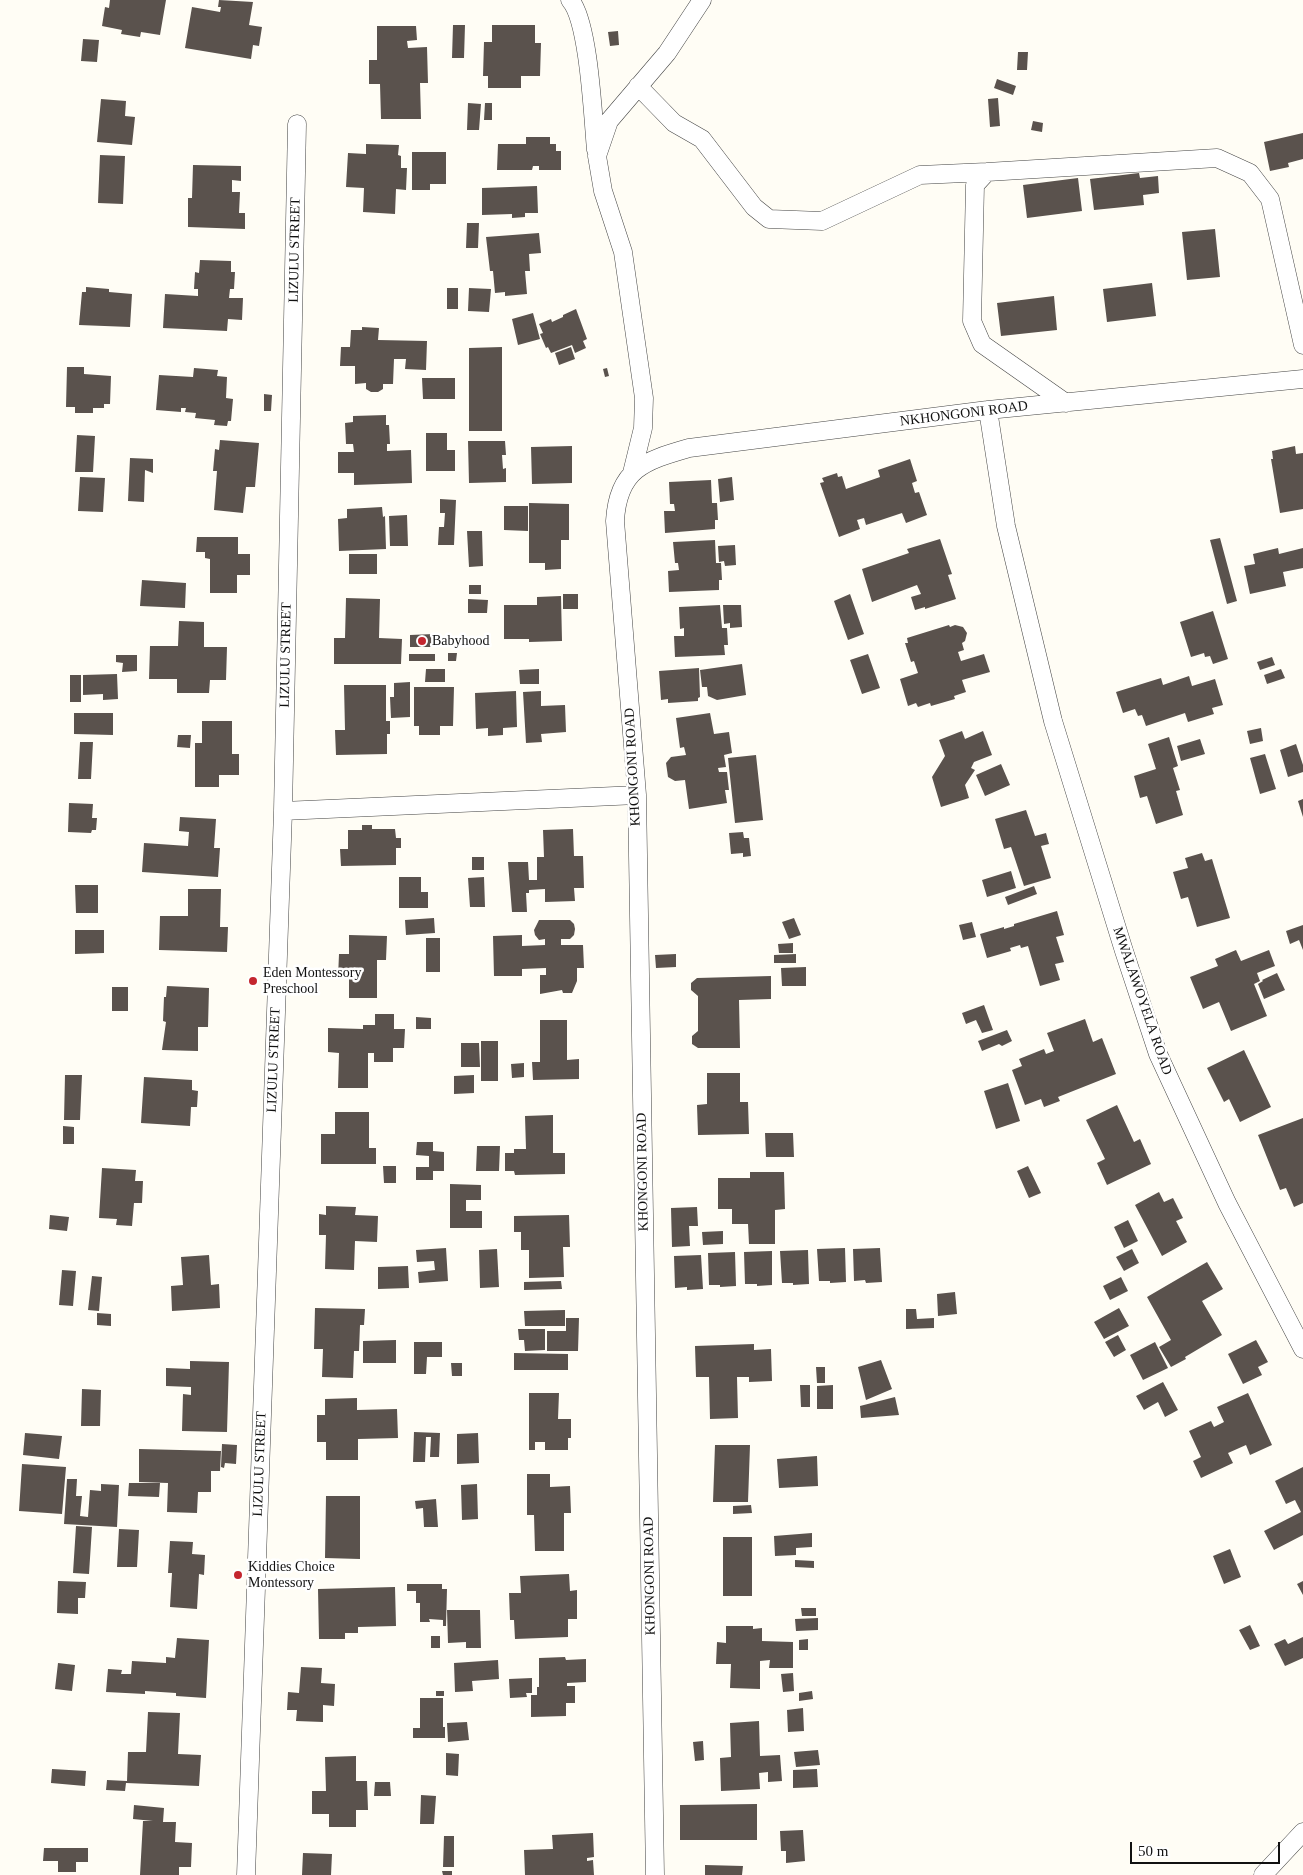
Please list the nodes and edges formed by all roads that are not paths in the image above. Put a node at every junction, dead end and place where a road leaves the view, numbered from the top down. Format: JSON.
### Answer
{"nodes":[{"id":1,"x":570,"y":0,"type":"edge"},
{"id":2,"x":702,"y":0,"type":"edge"},
{"id":3,"x":638,"y":86,"type":"junction"},
{"id":4,"x":297,"y":124,"type":"dead end"},
{"id":5,"x":596,"y":156,"type":"junction"},
{"id":6,"x":987,"y":172,"type":"junction"},
{"id":7,"x":1303,"y":346,"type":"edge"},
{"id":8,"x":1303,"y":380,"type":"edge"},
{"id":9,"x":1066,"y":403,"type":"junction"},
{"id":10,"x":988,"y":410,"type":"junction"},
{"id":11,"x":632,"y":473,"type":"junction"},
{"id":12,"x":636,"y":795,"type":"junction"},
{"id":13,"x":283,"y":811,"type":"junction"},
{"id":14,"x":1303,"y":1349,"type":"edge"},
{"id":15,"x":1303,"y":1832,"type":"edge"},
{"id":16,"x":246,"y":1875,"type":"edge"},
{"id":17,"x":655,"y":1875,"type":"edge"},
{"id":18,"x":1263,"y":1875,"type":"edge"}],
"edges":[{"from":1,"to":5,"type":"street"},
{"from":2,"to":3,"type":"street"},
{"from":3,"to":5,"type":"street"},
{"from":3,"to":6,"type":"street"},
{"from":4,"to":13,"type":"street","name":"LIZULU STREET"},
{"from":5,"to":11,"type":"street"},
{"from":6,"to":7,"type":"street"},
{"from":6,"to":9,"type":"street"},
{"from":8,"to":9,"type":"street","name":"NKHONGONI ROAD"},
{"from":9,"to":10,"type":"street","name":"NKHONGONI ROAD"},
{"from":10,"to":11,"type":"street","name":"NKHONGONI ROAD"},
{"from":10,"to":14,"type":"street","name":"MWALAWOYELA ROAD"},
{"from":11,"to":12,"type":"street","name":"KHONGONI ROAD"},
{"from":12,"to":13,"type":"street"},
{"from":12,"to":17,"type":"street","name":"KHONGONI ROAD"},
{"from":13,"to":16,"type":"street","name":"LIZULU STREET"},
{"from":15,"to":18,"type":"street"}]}
